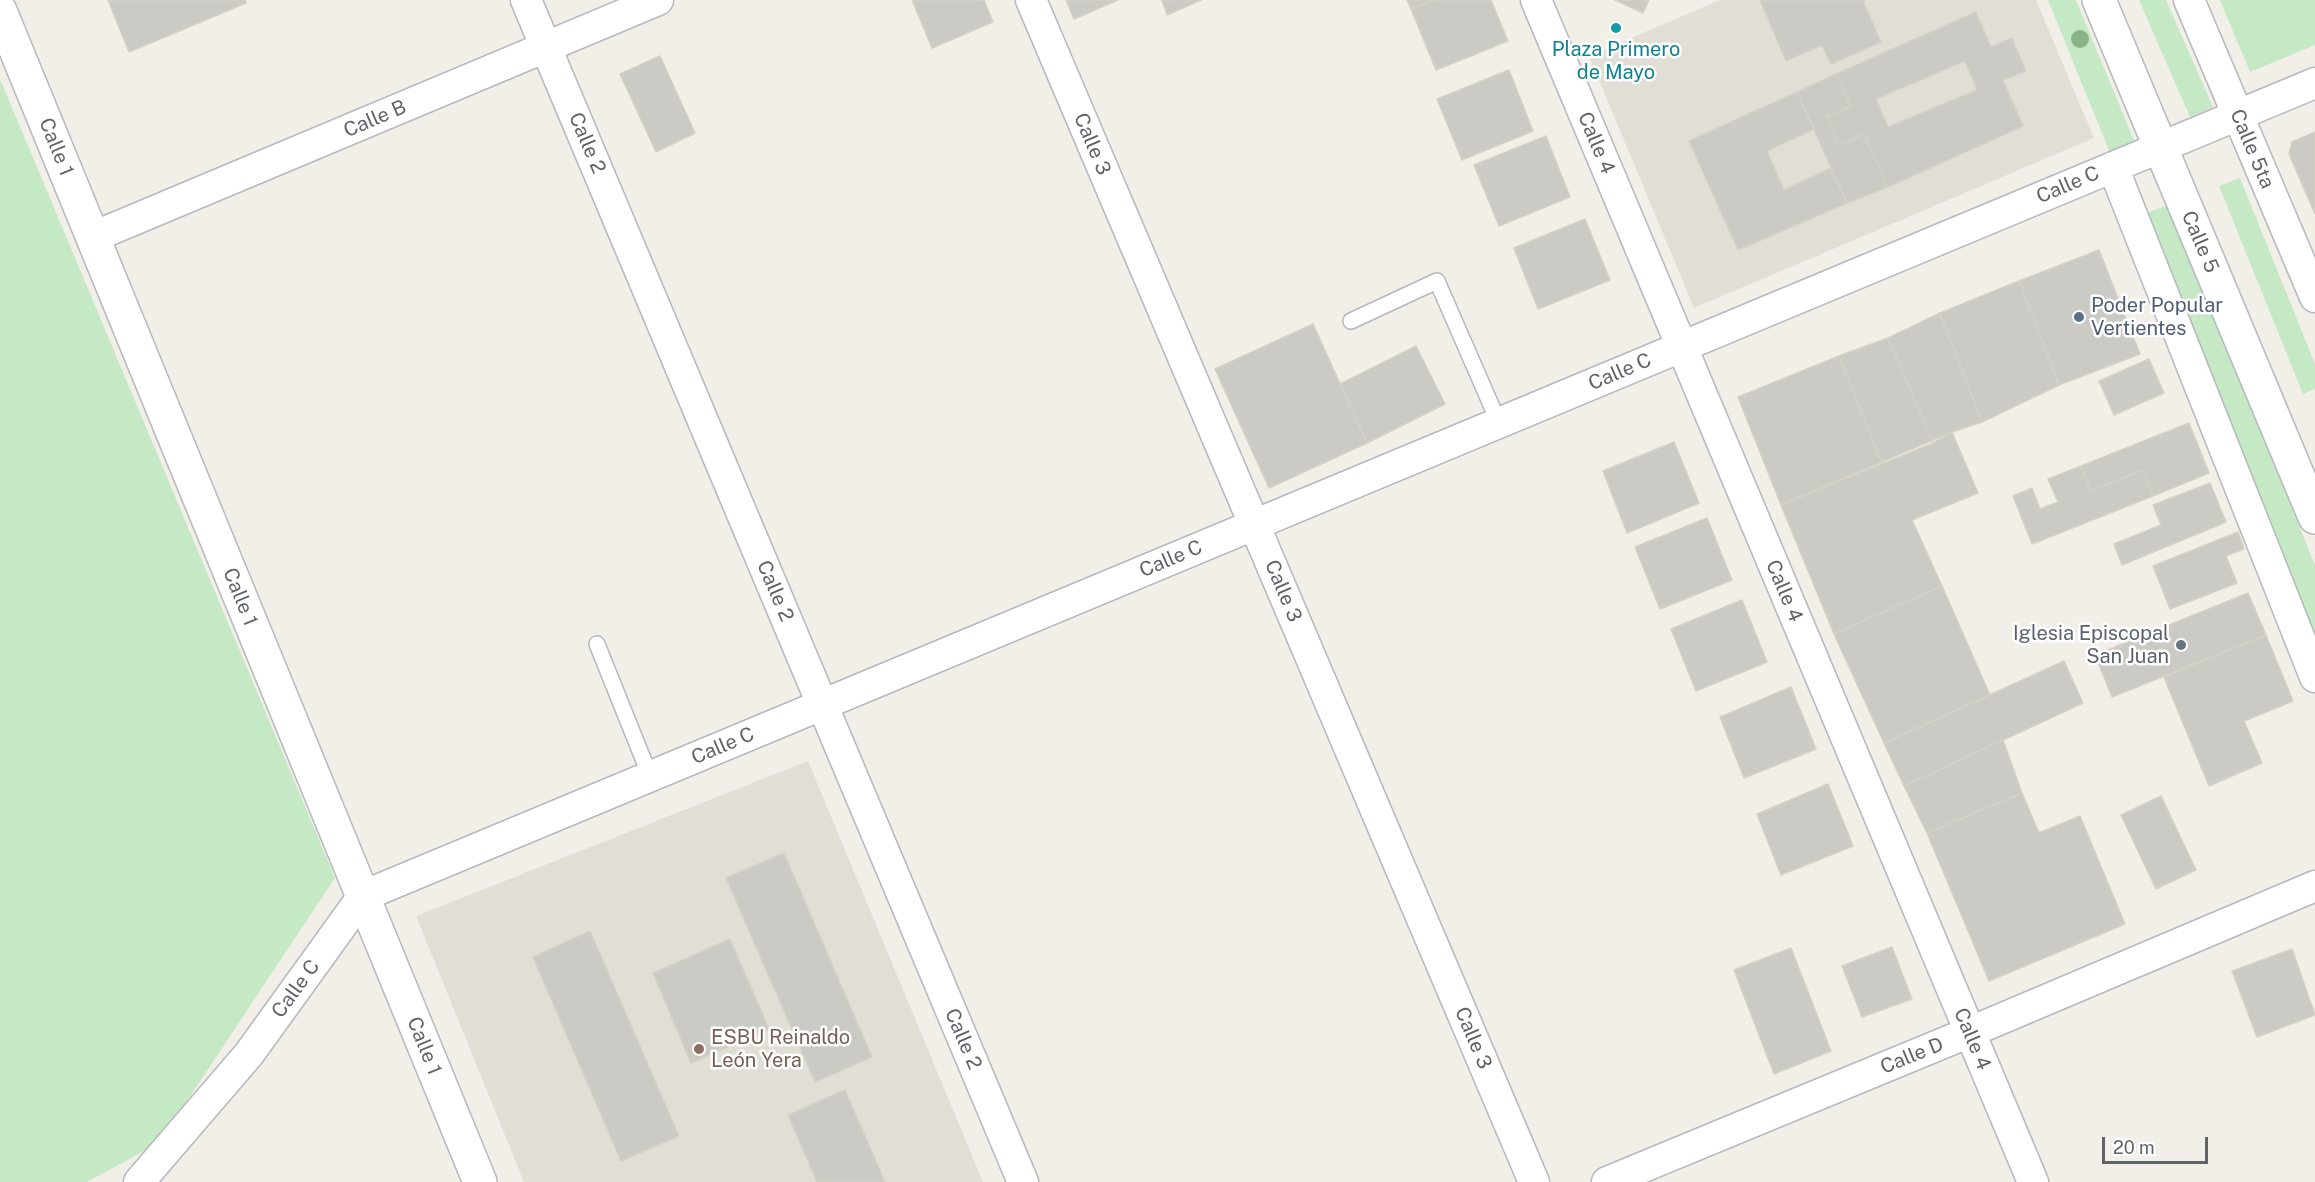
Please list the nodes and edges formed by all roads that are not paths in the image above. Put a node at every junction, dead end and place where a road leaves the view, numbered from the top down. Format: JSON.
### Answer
{"nodes":[{"id":1,"x":526,"y":0,"type":"edge"},
{"id":2,"x":658,"y":0,"type":"edge"},
{"id":3,"x":1031,"y":0,"type":"edge"},
{"id":4,"x":1536,"y":0,"type":"edge"},
{"id":5,"x":2099,"y":0,"type":"edge"},
{"id":6,"x":2189,"y":0,"type":"edge"},
{"id":7,"x":0,"y":11,"type":"edge"},
{"id":8,"x":546,"y":47,"type":"junction"},
{"id":9,"x":2315,"y":83,"type":"edge"},
{"id":10,"x":2238,"y":115,"type":"junction"},
{"id":11,"x":2160,"y":147,"type":"junction"},
{"id":12,"x":2113,"y":167,"type":"junction"},
{"id":13,"x":93,"y":237,"type":"junction"},
{"id":14,"x":2315,"y":297,"type":"edge"},
{"id":15,"x":1351,"y":321,"type":"dead end"},
{"id":16,"x":1681,"y":347,"type":"junction"},
{"id":17,"x":1499,"y":423,"type":"junction"},
{"id":18,"x":2315,"y":517,"type":"edge"},
{"id":19,"x":1254,"y":524,"type":"junction"},
{"id":20,"x":597,"y":644,"type":"dead end"},
{"id":21,"x":2315,"y":677,"type":"edge"},
{"id":22,"x":822,"y":705,"type":"junction"},
{"id":23,"x":650,"y":776,"type":"junction"},
{"id":24,"x":2315,"y":886,"type":"edge"},
{"id":25,"x":363,"y":896,"type":"junction"},
{"id":26,"x":1970,"y":1032,"type":"junction"},
{"id":27,"x":139,"y":1182,"type":"edge"},
{"id":28,"x":480,"y":1182,"type":"edge"},
{"id":29,"x":1023,"y":1182,"type":"edge"},
{"id":30,"x":1534,"y":1182,"type":"edge"},
{"id":31,"x":1607,"y":1182,"type":"edge"},
{"id":32,"x":2032,"y":1182,"type":"edge"}],
"edges":[{"from":1,"to":8,"type":"street","name":"Calle 2"},
{"from":2,"to":8,"type":"street","name":"Calle B"},
{"from":3,"to":19,"type":"street","name":"Calle 3"},
{"from":4,"to":16,"type":"street","name":"Calle 4"},
{"from":5,"to":11,"type":"street","name":"Calle 5"},
{"from":6,"to":10,"type":"street","name":"Calle 5ta"},
{"from":7,"to":13,"type":"street","name":"Calle 1"},
{"from":8,"to":13,"type":"street","name":"Calle B"},
{"from":8,"to":22,"type":"street","name":"Calle 2"},
{"from":9,"to":10,"type":"street","name":"Calle C"},
{"from":10,"to":11,"type":"street","name":"Calle C"},
{"from":10,"to":14,"type":"street","name":"Calle 5ta"},
{"from":11,"to":12,"type":"street","name":"Calle C"},
{"from":11,"to":18,"type":"street","name":"Calle 5"},
{"from":12,"to":16,"type":"street","name":"Calle C"},
{"from":12,"to":21,"type":"street"},
{"from":13,"to":25,"type":"street","name":"Calle 1"},
{"from":15,"to":17,"type":"lane"},
{"from":16,"to":17,"type":"street","name":"Calle C"},
{"from":16,"to":26,"type":"street","name":"Calle 4"},
{"from":17,"to":19,"type":"street","name":"Calle C"},
{"from":19,"to":22,"type":"street","name":"Calle C"},
{"from":19,"to":30,"type":"street","name":"Calle 3"},
{"from":20,"to":23,"type":"lane"},
{"from":22,"to":23,"type":"street","name":"Calle C"},
{"from":22,"to":29,"type":"street","name":"Calle 2"},
{"from":23,"to":25,"type":"street","name":"Calle C"},
{"from":24,"to":26,"type":"street","name":"Calle D"},
{"from":25,"to":27,"type":"street","name":"Calle C"},
{"from":25,"to":28,"type":"street","name":"Calle 1"},
{"from":26,"to":31,"type":"street","name":"Calle D"},
{"from":26,"to":32,"type":"street","name":"Calle 4"}]}
